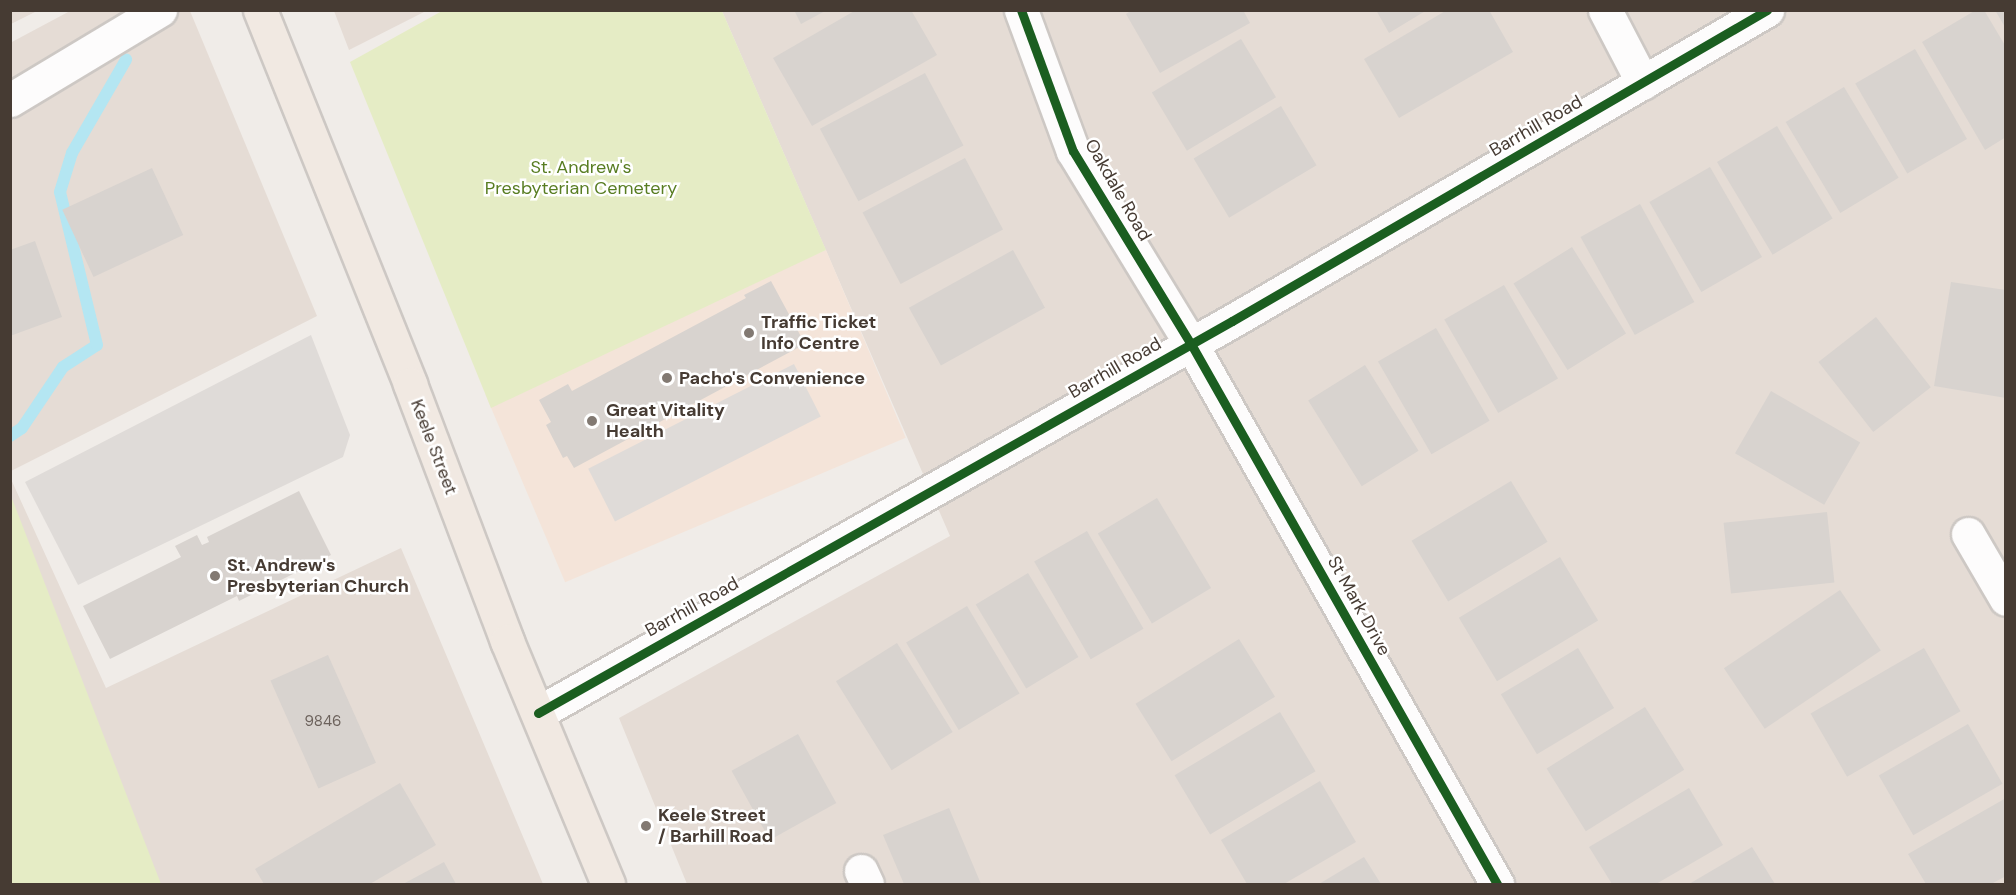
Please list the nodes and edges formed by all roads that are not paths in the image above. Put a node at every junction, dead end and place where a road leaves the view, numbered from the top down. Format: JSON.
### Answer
{"nodes":[{"id":1,"x":160,"y":10,"type":"edge"},
{"id":2,"x":260,"y":10,"type":"edge"},
{"id":3,"x":1021,"y":10,"type":"edge"},
{"id":4,"x":1605,"y":10,"type":"edge"},
{"id":5,"x":1767,"y":10,"type":"edge"},
{"id":6,"x":1643,"y":83,"type":"junction"},
{"id":7,"x":10,"y":100,"type":"edge"},
{"id":8,"x":1191,"y":344,"type":"junction"},
{"id":9,"x":1968,"y":534,"type":"dead end"},
{"id":10,"x":2006,"y":599,"type":"edge"},
{"id":11,"x":538,"y":713,"type":"junction"},
{"id":12,"x":608,"y":885,"type":"edge"},
{"id":13,"x":1497,"y":885,"type":"edge"}],
"edges":[{"from":1,"to":7,"type":"street"},
{"from":2,"to":11,"type":"main road","name":"Keele Street"},
{"from":3,"to":8,"type":"street","name":"Oakdale Road"},
{"from":4,"to":6,"type":"street"},
{"from":5,"to":6,"type":"street","name":"Barrhill Road"},
{"from":6,"to":8,"type":"street","name":"Barrhill Road"},
{"from":8,"to":11,"type":"street","name":"Barrhill Road"},
{"from":8,"to":13,"type":"street","name":"St Mark Drive"},
{"from":9,"to":10,"type":"street"},
{"from":11,"to":12,"type":"main road","name":"Keele Street"}]}
